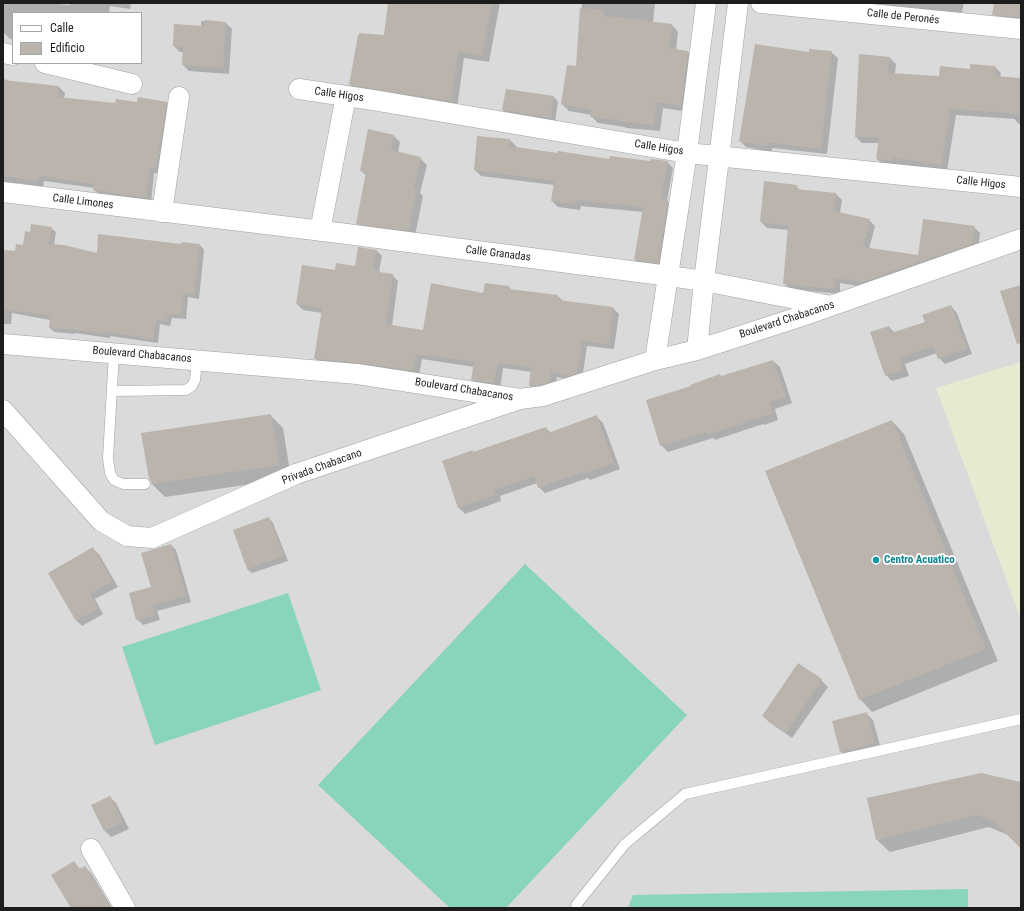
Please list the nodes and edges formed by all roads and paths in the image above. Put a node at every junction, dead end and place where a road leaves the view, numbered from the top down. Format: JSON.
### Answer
{"nodes":[{"id":1,"x":706,"y":3,"type":"edge"},
{"id":2,"x":738,"y":3,"type":"edge"},
{"id":3,"x":761,"y":3,"type":"edge"},
{"id":4,"x":1021,"y":29,"type":"edge"},
{"id":5,"x":49,"y":64,"type":"edge"},
{"id":6,"x":132,"y":84,"type":"dead end"},
{"id":7,"x":299,"y":89,"type":"dead end"},
{"id":8,"x":346,"y":96,"type":"junction"},
{"id":9,"x":179,"y":97,"type":"dead end"},
{"id":10,"x":687,"y":153,"type":"junction"},
{"id":11,"x":719,"y":156,"type":"junction"},
{"id":12,"x":1021,"y":187,"type":"edge"},
{"id":13,"x":3,"y":192,"type":"edge"},
{"id":14,"x":162,"y":212,"type":"junction"},
{"id":15,"x":320,"y":231,"type":"junction"},
{"id":16,"x":1021,"y":239,"type":"edge"},
{"id":17,"x":668,"y":276,"type":"junction"},
{"id":18,"x":704,"y":282,"type":"junction"},
{"id":19,"x":831,"y":306,"type":"junction"},
{"id":20,"x":3,"y":344,"type":"edge"},
{"id":21,"x":697,"y":350,"type":"junction"},
{"id":22,"x":114,"y":353,"type":"junction"},
{"id":23,"x":197,"y":360,"type":"junction"},
{"id":24,"x":655,"y":360,"type":"junction"},
{"id":25,"x":112,"y":391,"type":"junction"},
{"id":26,"x":520,"y":399,"type":"junction"},
{"id":27,"x":3,"y":410,"type":"edge"},
{"id":28,"x":145,"y":484,"type":"dead end"},
{"id":29,"x":1021,"y":719,"type":"edge"},
{"id":30,"x":91,"y":849,"type":"dead end"},
{"id":31,"x":125,"y":908,"type":"edge"},
{"id":32,"x":576,"y":908,"type":"edge"}],
"edges":[{"from":1,"to":10,"type":"street"},
{"from":2,"to":11,"type":"street"},
{"from":3,"to":4,"type":"street","name":"Calle de Peronés"},
{"from":5,"to":6,"type":"street"},
{"from":7,"to":8,"type":"street","name":"Calle Higos"},
{"from":8,"to":10,"type":"street","name":"Calle Higos"},
{"from":8,"to":15,"type":"street"},
{"from":9,"to":14,"type":"street"},
{"from":10,"to":11,"type":"street","name":"Calle Higos"},
{"from":10,"to":17,"type":"street"},
{"from":11,"to":12,"type":"street","name":"Calle Higos"},
{"from":11,"to":18,"type":"street"},
{"from":13,"to":14,"type":"street","name":"Calle Limones"},
{"from":14,"to":15,"type":"street","name":"Calle Granadas"},
{"from":15,"to":17,"type":"street","name":"Calle Granadas"},
{"from":16,"to":19,"type":"street","name":"Boulevard Chabacanos"},
{"from":17,"to":18,"type":"street","name":"Calle Granadas"},
{"from":17,"to":24,"type":"street"},
{"from":18,"to":19,"type":"street","name":"Calle Granadas"},
{"from":18,"to":21,"type":"street"},
{"from":19,"to":21,"type":"street","name":"Boulevard Chabacanos"},
{"from":20,"to":22,"type":"street","name":"Boulevard Chabacanos"},
{"from":21,"to":24,"type":"street","name":"Boulevard Chabacanos"},
{"from":22,"to":23,"type":"street","name":"Boulevard Chabacanos"},
{"from":22,"to":25,"type":"lane"},
{"from":23,"to":25,"type":"lane"},
{"from":23,"to":26,"type":"street","name":"Boulevard Chabacanos"},
{"from":24,"to":26,"type":"street","name":"Boulevard Chabacanos"},
{"from":25,"to":28,"type":"lane"},
{"from":26,"to":27,"type":"street","name":"Privada Chabacano"},
{"from":29,"to":32,"type":"lane"},
{"from":30,"to":31,"type":"street"}]}
